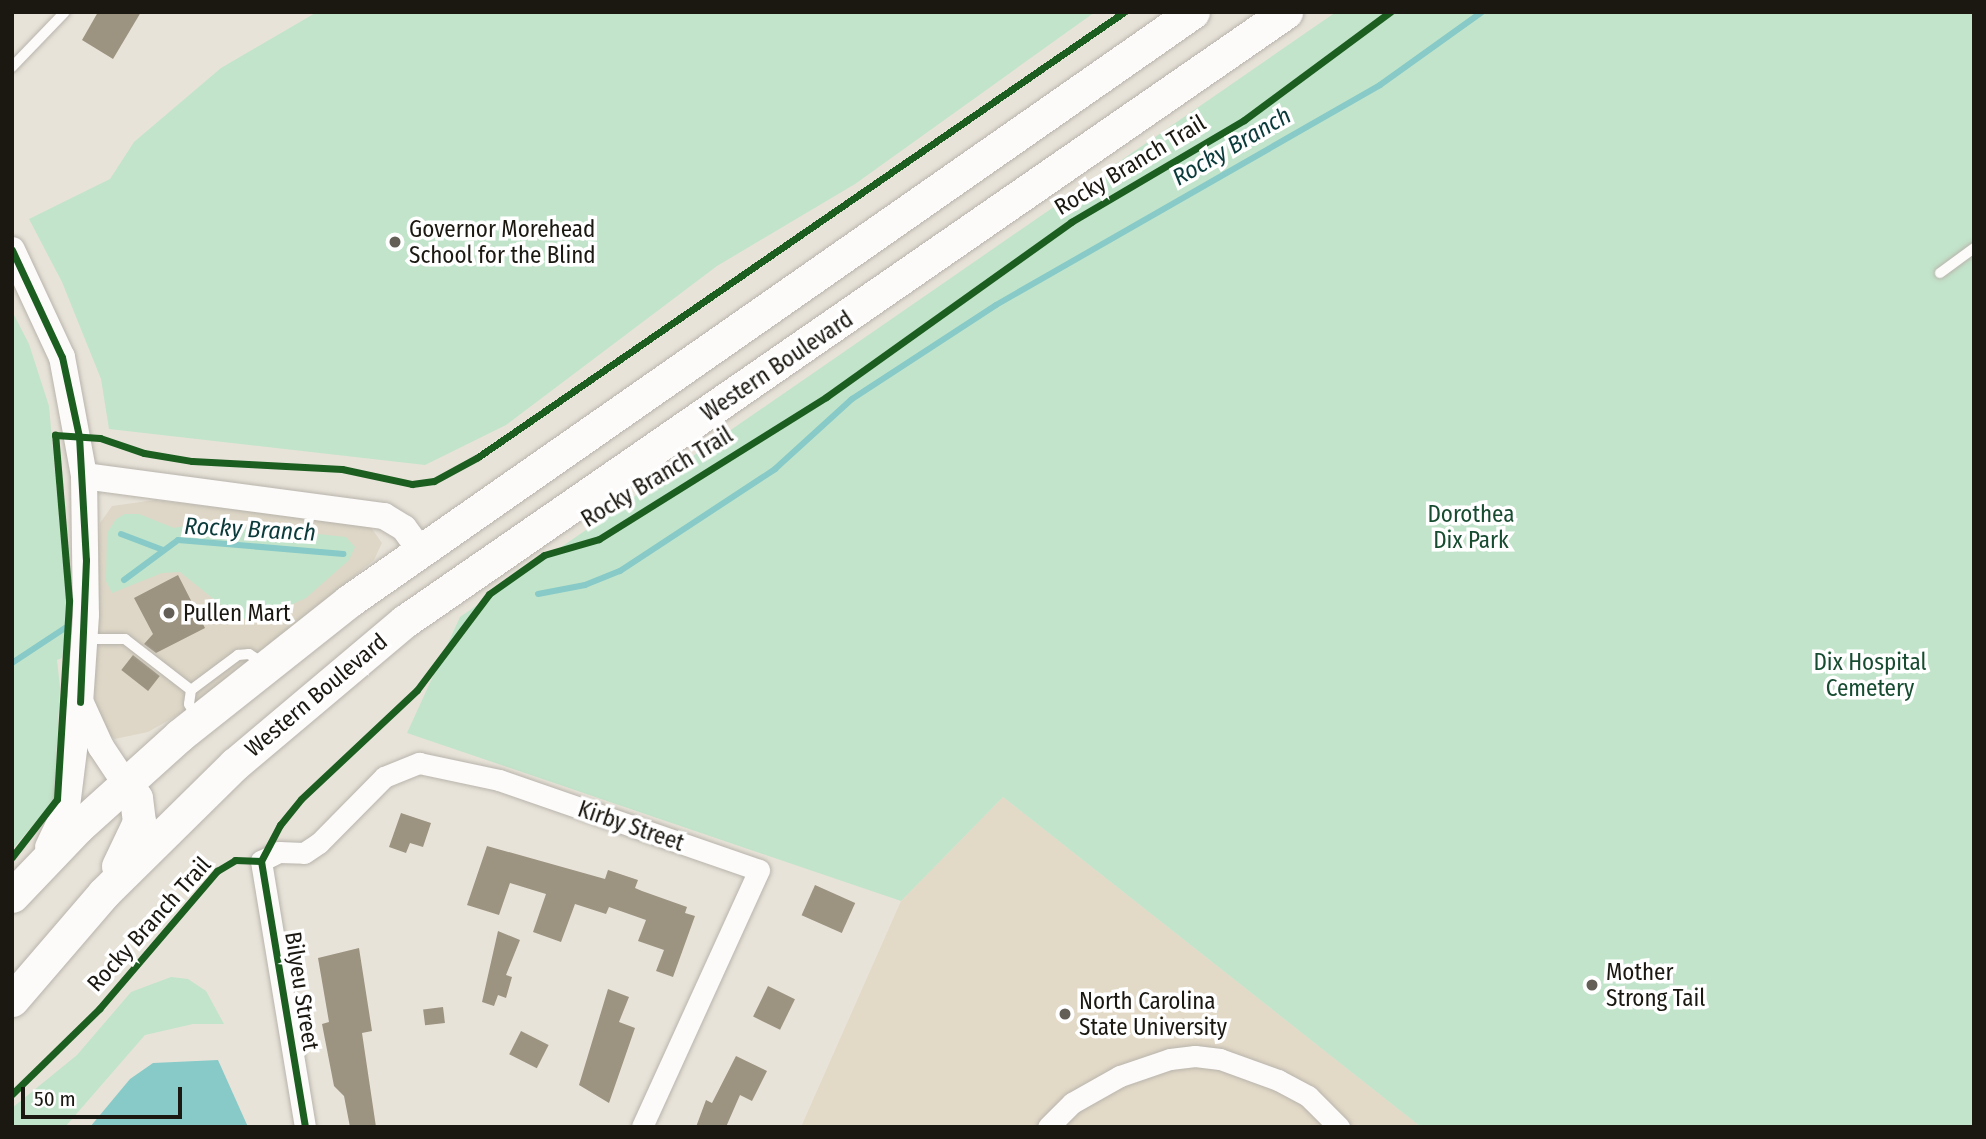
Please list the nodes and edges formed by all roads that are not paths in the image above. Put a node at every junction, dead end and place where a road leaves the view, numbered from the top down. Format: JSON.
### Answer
{"nodes":[{"id":1,"x":65,"y":12,"type":"edge"},
{"id":2,"x":1193,"y":12,"type":"edge"},
{"id":3,"x":1286,"y":12,"type":"edge"},
{"id":4,"x":12,"y":67,"type":"edge"},
{"id":5,"x":1974,"y":248,"type":"edge"},
{"id":6,"x":12,"y":250,"type":"edge"},
{"id":7,"x":1940,"y":273,"type":"dead end"},
{"id":8,"x":84,"y":476,"type":"junction"},
{"id":9,"x":420,"y":550,"type":"junction"},
{"id":10,"x":449,"y":589,"type":"junction"},
{"id":11,"x":84,"y":639,"type":"junction"},
{"id":12,"x":80,"y":702,"type":"junction"},
{"id":13,"x":195,"y":705,"type":"junction"},
{"id":14,"x":125,"y":783,"type":"junction"},
{"id":15,"x":261,"y":861,"type":"joint"},
{"id":16,"x":17,"y":891,"type":"edge"},
{"id":17,"x":104,"y":893,"type":"junction"},
{"id":18,"x":12,"y":1000,"type":"edge"},
{"id":19,"x":305,"y":1127,"type":"edge"},
{"id":20,"x":642,"y":1127,"type":"edge"},
{"id":21,"x":1048,"y":1127,"type":"edge"},
{"id":22,"x":1339,"y":1127,"type":"edge"}],
"edges":[{"from":1,"to":4,"type":"lane"},
{"from":2,"to":9,"type":"main road"},
{"from":3,"to":10,"type":"main road","name":"Western Boulevard"},
{"from":5,"to":7,"type":"lane"},
{"from":6,"to":8,"type":"street"},
{"from":8,"to":9,"type":"street"},
{"from":8,"to":11,"type":"street"},
{"from":9,"to":10,"type":"main road"},
{"from":9,"to":13,"type":"main road"},
{"from":10,"to":17,"type":"main road","name":"Western Boulevard"},
{"from":11,"to":12,"type":"street"},
{"from":11,"to":13,"type":"lane"},
{"from":12,"to":14,"type":"street"},
{"from":12,"to":16,"type":"street"},
{"from":13,"to":14,"type":"main road"},
{"from":14,"to":16,"type":"main road"},
{"from":14,"to":17,"type":"main road"},
{"from":15,"to":19,"type":"street","name":"Bilyeu Street"},
{"from":15,"to":20,"type":"street","name":"Kirby Street"},
{"from":17,"to":18,"type":"main road","name":"Western Boulevard"},
{"from":21,"to":22,"type":"street"}]}
